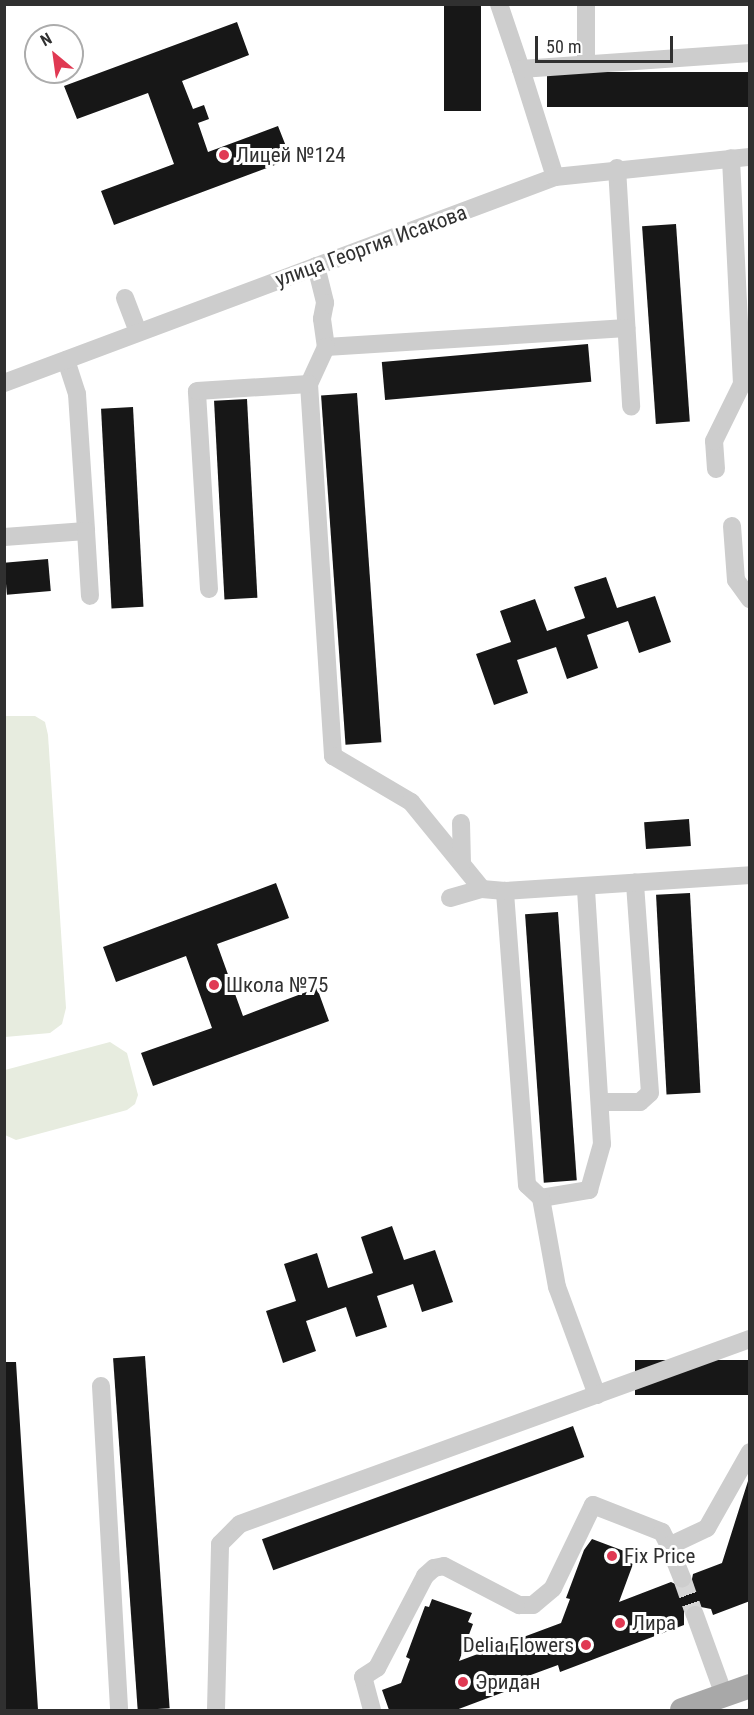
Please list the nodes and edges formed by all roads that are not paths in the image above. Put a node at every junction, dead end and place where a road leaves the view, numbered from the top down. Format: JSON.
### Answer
{"nodes":[{"id":1,"x":499,"y":4,"type":"edge"},
{"id":2,"x":586,"y":4,"type":"edge"},
{"id":3,"x":750,"y":53,"type":"edge"},
{"id":4,"x":586,"y":63,"type":"junction"},
{"id":5,"x":521,"y":69,"type":"junction"},
{"id":6,"x":750,"y":157,"type":"edge"},
{"id":7,"x":730,"y":158,"type":"junction"},
{"id":8,"x":617,"y":168,"type":"junction"},
{"id":9,"x":555,"y":177,"type":"junction"},
{"id":10,"x":316,"y":266,"type":"junction"},
{"id":11,"x":125,"y":298,"type":"dead end"},
{"id":12,"x":626,"y":328,"type":"junction"},
{"id":13,"x":138,"y":332,"type":"junction"},
{"id":14,"x":326,"y":347,"type":"junction"},
{"id":15,"x":66,"y":360,"type":"junction"},
{"id":16,"x":4,"y":383,"type":"edge"},
{"id":17,"x":309,"y":384,"type":"junction"},
{"id":18,"x":631,"y":407,"type":"dead end"},
{"id":19,"x":717,"y":469,"type":"dead end"},
{"id":20,"x":732,"y":526,"type":"dead end"},
{"id":21,"x":86,"y":531,"type":"junction"},
{"id":22,"x":4,"y":537,"type":"edge"},
{"id":23,"x":209,"y":589,"type":"dead end"},
{"id":24,"x":90,"y":596,"type":"dead end"},
{"id":25,"x":750,"y":599,"type":"edge"},
{"id":26,"x":461,"y":823,"type":"dead end"},
{"id":27,"x":462,"y":863,"type":"junction"},
{"id":28,"x":750,"y":875,"type":"edge"},
{"id":29,"x":635,"y":884,"type":"junction"},
{"id":30,"x":586,"y":887,"type":"junction"},
{"id":31,"x":482,"y":889,"type":"junction"},
{"id":32,"x":505,"y":891,"type":"junction"},
{"id":33,"x":450,"y":898,"type":"dead end"},
{"id":34,"x":602,"y":1102,"type":"junction"},
{"id":35,"x":541,"y":1197,"type":"junction"},
{"id":36,"x":750,"y":1339,"type":"edge"},
{"id":37,"x":101,"y":1386,"type":"dead end"},
{"id":38,"x":597,"y":1395,"type":"junction"},
{"id":39,"x":750,"y":1452,"type":"edge"},
{"id":40,"x":669,"y":1546,"type":"junction"},
{"id":41,"x":681,"y":1578,"type":"tunnel mouth"},
{"id":42,"x":695,"y":1615,"type":"tunnel mouth"},
{"id":43,"x":750,"y":1686,"type":"edge"},
{"id":44,"x":724,"y":1695,"type":"junction"},
{"id":45,"x":118,"y":1710,"type":"edge"},
{"id":46,"x":216,"y":1710,"type":"edge"},
{"id":47,"x":372,"y":1710,"type":"edge"},
{"id":48,"x":682,"y":1710,"type":"edge"}],
"edges":[{"from":1,"to":5,"type":"street"},
{"from":2,"to":4,"type":"street"},
{"from":3,"to":4,"type":"street"},
{"from":4,"to":5,"type":"street"},
{"from":5,"to":9,"type":"street"},
{"from":6,"to":7,"type":"street","name":"улица Георгия Исакова"},
{"from":7,"to":8,"type":"street","name":"улица Георгия Исакова"},
{"from":7,"to":19,"type":"street"},
{"from":8,"to":9,"type":"street","name":"улица Георгия Исакова"},
{"from":8,"to":12,"type":"street"},
{"from":9,"to":10,"type":"street","name":"улица Георгия Исакова"},
{"from":10,"to":13,"type":"street","name":"улица Георгия Исакова"},
{"from":10,"to":14,"type":"street"},
{"from":11,"to":13,"type":"street"},
{"from":12,"to":14,"type":"street"},
{"from":12,"to":18,"type":"street"},
{"from":13,"to":15,"type":"street","name":"улица Георгия Исакова"},
{"from":14,"to":17,"type":"street"},
{"from":15,"to":16,"type":"street","name":"улица Георгия Исакова"},
{"from":15,"to":21,"type":"street"},
{"from":17,"to":23,"type":"street"},
{"from":17,"to":27,"type":"street"},
{"from":20,"to":25,"type":"street"},
{"from":21,"to":22,"type":"street"},
{"from":21,"to":24,"type":"street"},
{"from":26,"to":27,"type":"street"},
{"from":27,"to":31,"type":"street"},
{"from":28,"to":29,"type":"street"},
{"from":29,"to":30,"type":"street"},
{"from":29,"to":34,"type":"street"},
{"from":30,"to":32,"type":"street"},
{"from":30,"to":34,"type":"street"},
{"from":31,"to":32,"type":"street"},
{"from":31,"to":33,"type":"street"},
{"from":32,"to":35,"type":"street"},
{"from":34,"to":35,"type":"street"},
{"from":35,"to":38,"type":"street"},
{"from":36,"to":38,"type":"street"},
{"from":37,"to":45,"type":"street"},
{"from":38,"to":46,"type":"street"},
{"from":39,"to":40,"type":"street"},
{"from":40,"to":41,"type":"street"},
{"from":40,"to":47,"type":"street"},
{"from":42,"to":44,"type":"street"},
{"from":43,"to":44,"type":"main road"},
{"from":44,"to":48,"type":"main road"}]}
